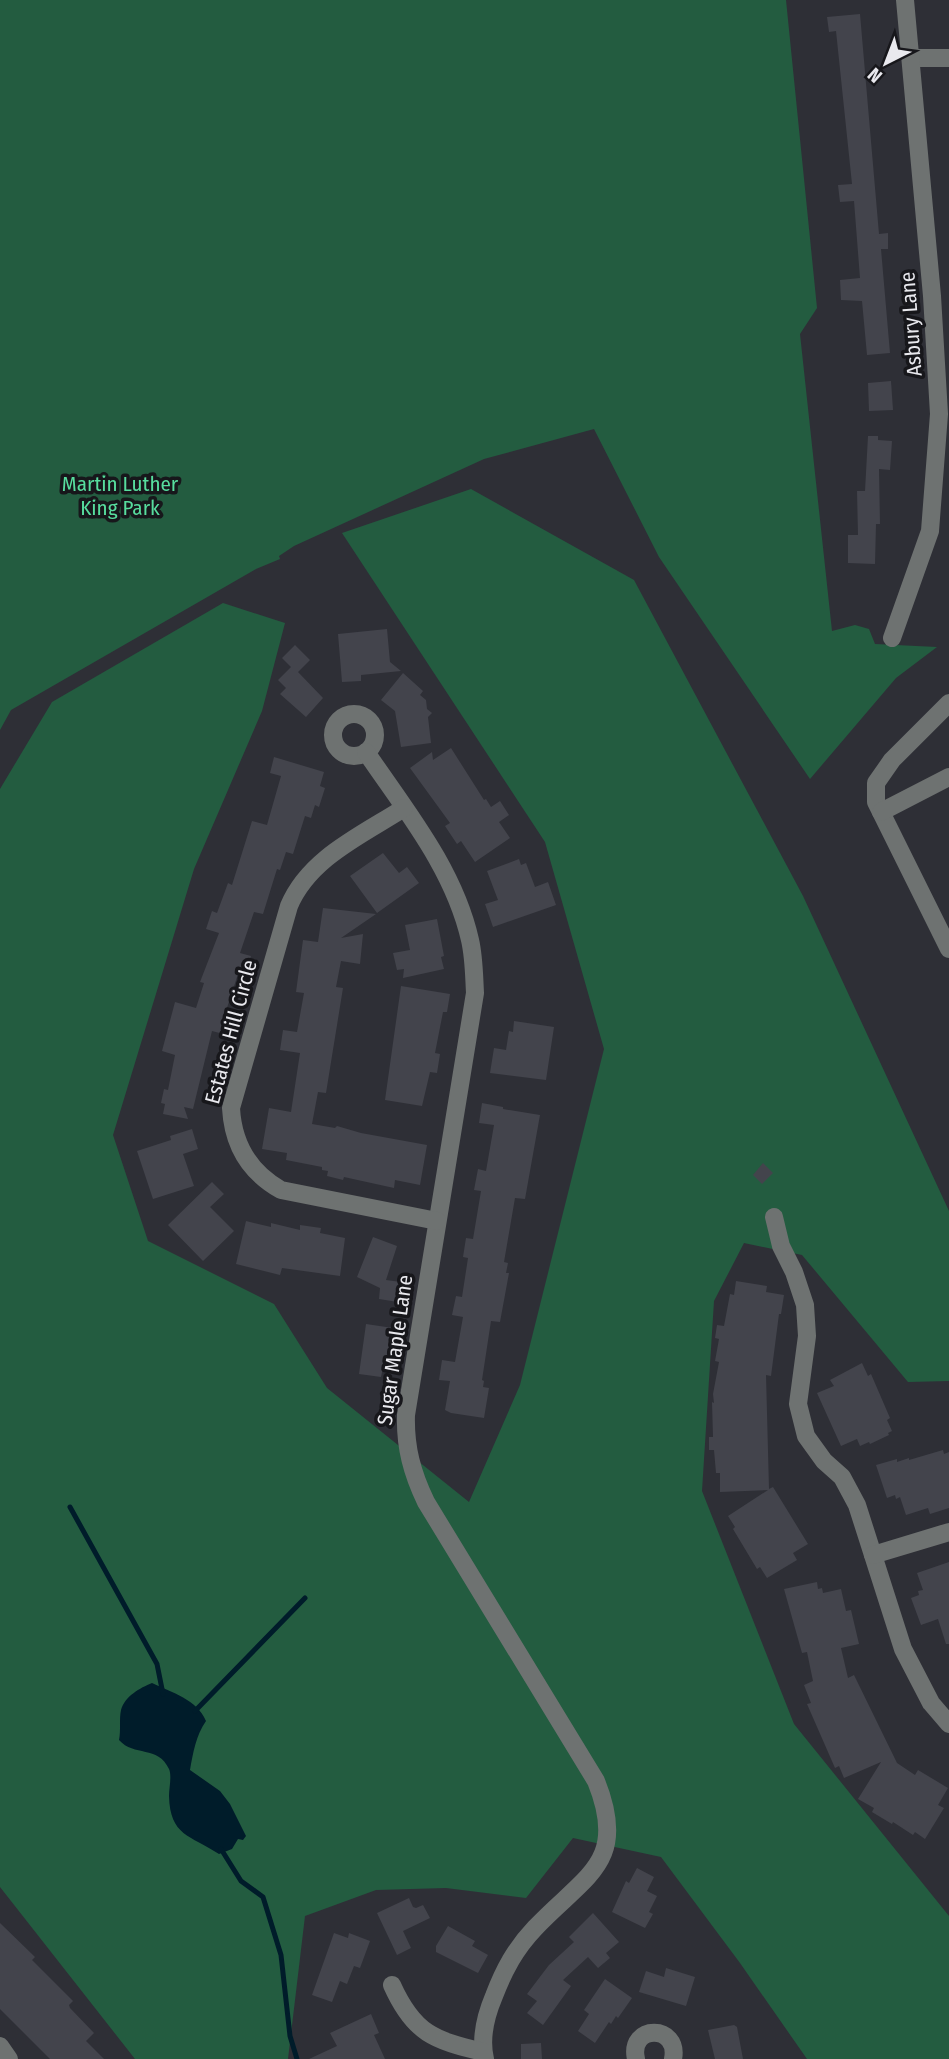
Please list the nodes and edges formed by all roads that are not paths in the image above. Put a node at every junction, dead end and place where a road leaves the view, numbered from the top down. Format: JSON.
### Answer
{"nodes":[{"id":1,"x":905,"y":0,"type":"edge"},
{"id":2,"x":911,"y":58,"type":"junction"},
{"id":3,"x":949,"y":58,"type":"edge"},
{"id":4,"x":941,"y":295,"type":"edge"},
{"id":5,"x":930,"y":531,"type":"junction"},
{"id":6,"x":949,"y":531,"type":"edge"},
{"id":7,"x":892,"y":638,"type":"dead end"},
{"id":8,"x":949,"y":703,"type":"edge"},
{"id":9,"x":366,"y":752,"type":"dead end"},
{"id":10,"x":949,"y":777,"type":"edge"},
{"id":11,"x":404,"y":808,"type":"junction"},
{"id":12,"x":881,"y":812,"type":"junction"},
{"id":13,"x":949,"y":949,"type":"edge"},
{"id":14,"x":774,"y":1217,"type":"dead end"},
{"id":15,"x":437,"y":1221,"type":"junction"},
{"id":16,"x":949,"y":1532,"type":"edge"},
{"id":17,"x":873,"y":1555,"type":"junction"},
{"id":18,"x":949,"y":1724,"type":"edge"},
{"id":19,"x":392,"y":1985,"type":"dead end"},
{"id":20,"x":0,"y":2046,"type":"edge"},
{"id":21,"x":484,"y":2055,"type":"edge"},
{"id":22,"x":9,"y":2059,"type":"edge"},
{"id":23,"x":636,"y":2059,"type":"edge"},
{"id":24,"x":673,"y":2059,"type":"edge"}],
"edges":[{"from":1,"to":2,"type":"street","name":"Asbury Lane"},
{"from":2,"to":3,"type":"street"},
{"from":2,"to":4,"type":"street","name":"Asbury Lane"},
{"from":4,"to":5,"type":"street","name":"Asbury Lane"},
{"from":5,"to":6,"type":"street"},
{"from":5,"to":7,"type":"street","name":"Asbury Lane"},
{"from":8,"to":12,"type":"street"},
{"from":9,"to":11,"type":"street","name":"Sugar Maple Lane"},
{"from":10,"to":12,"type":"street"},
{"from":11,"to":15,"type":"street","name":"Sugar Maple Lane"},
{"from":11,"to":15,"type":"street","name":"Estates Hill Circle"},
{"from":12,"to":13,"type":"street"},
{"from":14,"to":17,"type":"street"},
{"from":15,"to":21,"type":"street","name":"Sugar Maple Lane"},
{"from":16,"to":17,"type":"street"},
{"from":17,"to":18,"type":"street"},
{"from":19,"to":21,"type":"street"},
{"from":20,"to":22,"type":"street"},
{"from":23,"to":24,"type":"street"}]}
